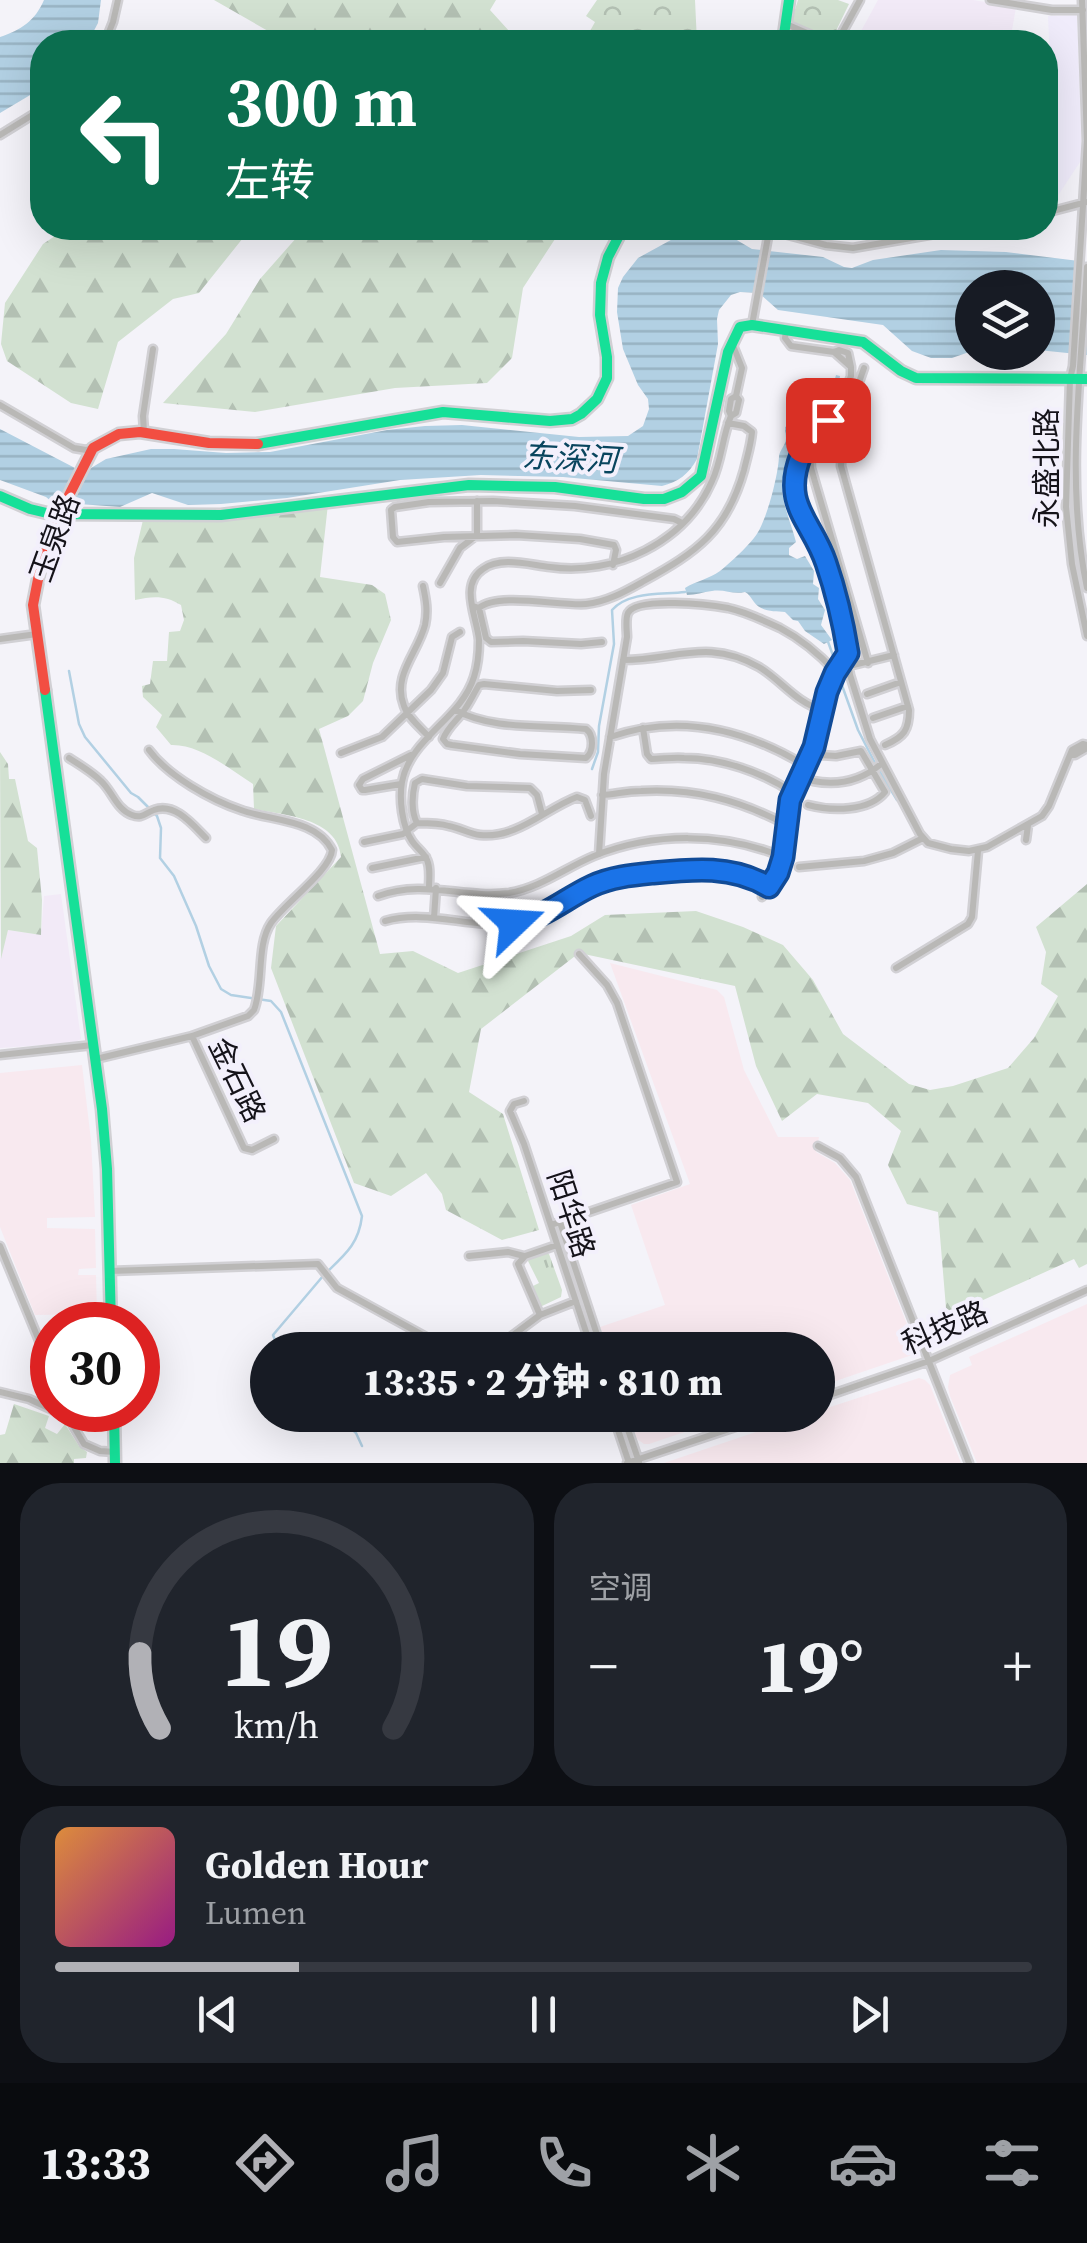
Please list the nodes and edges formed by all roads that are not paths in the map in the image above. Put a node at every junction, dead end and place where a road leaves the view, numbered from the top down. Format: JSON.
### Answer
{"nodes":[{"id":1,"x":118,"y":0,"type":"edge"},
{"id":2,"x":789,"y":0,"type":"edge"},
{"id":3,"x":860,"y":0,"type":"edge"},
{"id":4,"x":990,"y":0,"type":"edge"},
{"id":5,"x":1082,"y":0,"type":"edge"},
{"id":6,"x":1082,"y":10,"type":"junction"},
{"id":7,"x":786,"y":24,"type":"junction"},
{"id":8,"x":109,"y":30,"type":"edge"},
{"id":9,"x":785,"y":30,"type":"edge"},
{"id":10,"x":800,"y":30,"type":"edge"},
{"id":11,"x":844,"y":30,"type":"edge"},
{"id":12,"x":30,"y":116,"type":"edge"},
{"id":13,"x":0,"y":135,"type":"edge"},
{"id":14,"x":1084,"y":203,"type":"edge"},
{"id":15,"x":1058,"y":210,"type":"edge"},
{"id":16,"x":617,"y":240,"type":"edge"},
{"id":17,"x":768,"y":240,"type":"edge"},
{"id":18,"x":809,"y":240,"type":"edge"},
{"id":19,"x":900,"y":240,"type":"edge"},
{"id":20,"x":1087,"y":267,"type":"edge"},
{"id":21,"x":752,"y":325,"type":"junction"},
{"id":22,"x":786,"y":330,"type":"junction"},
{"id":23,"x":732,"y":342,"type":"junction"},
{"id":24,"x":153,"y":348,"type":"dead end"},
{"id":25,"x":1077,"y":366,"type":"junction"},
{"id":26,"x":864,"y":368,"type":"dead end"},
{"id":27,"x":1079,"y":379,"type":"edge"},
{"id":28,"x":0,"y":405,"type":"edge"},
{"id":29,"x":834,"y":416,"type":"junction"},
{"id":30,"x":729,"y":420,"type":"junction"},
{"id":31,"x":843,"y":428,"type":"junction"},
{"id":32,"x":144,"y":432,"type":"junction"},
{"id":33,"x":93,"y":448,"type":"junction"},
{"id":34,"x":1076,"y":472,"type":"junction"},
{"id":35,"x":1087,"y":472,"type":"edge"},
{"id":36,"x":0,"y":496,"type":"edge"},
{"id":37,"x":477,"y":501,"type":"junction"},
{"id":38,"x":61,"y":510,"type":"junction"},
{"id":39,"x":682,"y":522,"type":"junction"},
{"id":40,"x":478,"y":536,"type":"junction"},
{"id":41,"x":613,"y":565,"type":"junction"},
{"id":42,"x":440,"y":583,"type":"dead end"},
{"id":43,"x":423,"y":586,"type":"dead end"},
{"id":44,"x":1087,"y":588,"type":"edge"},
{"id":45,"x":476,"y":607,"type":"junction"},
{"id":46,"x":460,"y":632,"type":"dead end"},
{"id":47,"x":36,"y":634,"type":"junction"},
{"id":48,"x":1087,"y":636,"type":"edge"},
{"id":49,"x":0,"y":639,"type":"edge"},
{"id":50,"x":602,"y":642,"type":"dead end"},
{"id":51,"x":848,"y":653,"type":"junction"},
{"id":52,"x":894,"y":655,"type":"junction"},
{"id":53,"x":623,"y":660,"type":"junction"},
{"id":54,"x":868,"y":663,"type":"junction"},
{"id":55,"x":849,"y":666,"type":"junction"},
{"id":56,"x":836,"y":672,"type":"junction"},
{"id":57,"x":901,"y":682,"type":"junction"},
{"id":58,"x":591,"y":690,"type":"dead end"},
{"id":59,"x":867,"y":694,"type":"dead end"},
{"id":60,"x":908,"y":706,"type":"junction"},
{"id":61,"x":823,"y":710,"type":"junction"},
{"id":62,"x":407,"y":712,"type":"junction"},
{"id":63,"x":458,"y":712,"type":"junction"},
{"id":64,"x":873,"y":718,"type":"dead end"},
{"id":65,"x":642,"y":728,"type":"junction"},
{"id":66,"x":429,"y":736,"type":"junction"},
{"id":67,"x":610,"y":737,"type":"junction"},
{"id":68,"x":885,"y":745,"type":"dead end"},
{"id":69,"x":1087,"y":746,"type":"edge"},
{"id":70,"x":150,"y":750,"type":"dead end"},
{"id":71,"x":416,"y":752,"type":"junction"},
{"id":72,"x":340,"y":753,"type":"dead end"},
{"id":73,"x":820,"y":755,"type":"dead end"},
{"id":74,"x":69,"y":758,"type":"dead end"},
{"id":75,"x":881,"y":764,"type":"junction"},
{"id":76,"x":806,"y":766,"type":"junction"},
{"id":77,"x":873,"y":770,"type":"junction"},
{"id":78,"x":814,"y":781,"type":"dead end"},
{"id":79,"x":402,"y":784,"type":"junction"},
{"id":80,"x":792,"y":793,"type":"junction"},
{"id":81,"x":602,"y":795,"type":"junction"},
{"id":82,"x":808,"y":805,"type":"dead end"},
{"id":83,"x":542,"y":814,"type":"junction"},
{"id":84,"x":591,"y":816,"type":"dead end"},
{"id":85,"x":417,"y":823,"type":"junction"},
{"id":86,"x":786,"y":824,"type":"junction"},
{"id":87,"x":1028,"y":824,"type":"junction"},
{"id":88,"x":407,"y":831,"type":"junction"},
{"id":89,"x":206,"y":838,"type":"dead end"},
{"id":90,"x":923,"y":838,"type":"junction"},
{"id":91,"x":1026,"y":840,"type":"dead end"},
{"id":92,"x":364,"y":842,"type":"dead end"},
{"id":93,"x":978,"y":851,"type":"junction"},
{"id":94,"x":599,"y":854,"type":"junction"},
{"id":95,"x":426,"y":857,"type":"junction"},
{"id":96,"x":783,"y":857,"type":"junction"},
{"id":97,"x":799,"y":867,"type":"dead end"},
{"id":98,"x":372,"y":868,"type":"dead end"},
{"id":99,"x":769,"y":887,"type":"junction"},
{"id":100,"x":432,"y":888,"type":"junction"},
{"id":101,"x":378,"y":896,"type":"dead end"},
{"id":102,"x":762,"y":898,"type":"dead end"},
{"id":103,"x":434,"y":918,"type":"junction"},
{"id":104,"x":384,"y":921,"type":"dead end"},
{"id":105,"x":579,"y":954,"type":"dead end"},
{"id":106,"x":896,"y":968,"type":"dead end"},
{"id":107,"x":192,"y":1036,"type":"junction"},
{"id":108,"x":94,"y":1045,"type":"junction"},
{"id":109,"x":0,"y":1054,"type":"edge"},
{"id":110,"x":96,"y":1059,"type":"junction"},
{"id":111,"x":524,"y":1101,"type":"dead end"},
{"id":112,"x":274,"y":1139,"type":"dead end"},
{"id":113,"x":818,"y":1146,"type":"dead end"},
{"id":114,"x":560,"y":1222,"type":"junction"},
{"id":115,"x":550,"y":1225,"type":"junction"},
{"id":116,"x":557,"y":1245,"type":"junction"},
{"id":117,"x":0,"y":1246,"type":"edge"},
{"id":118,"x":469,"y":1256,"type":"dead end"},
{"id":119,"x":526,"y":1256,"type":"junction"},
{"id":120,"x":2,"y":1258,"type":"edge"},
{"id":121,"x":110,"y":1270,"type":"junction"},
{"id":122,"x":1087,"y":1290,"type":"edge"},
{"id":123,"x":576,"y":1301,"type":"junction"},
{"id":124,"x":111,"y":1302,"type":"edge"},
{"id":125,"x":540,"y":1314,"type":"junction"},
{"id":126,"x":30,"y":1322,"type":"edge"},
{"id":127,"x":417,"y":1332,"type":"edge"},
{"id":128,"x":516,"y":1332,"type":"edge"},
{"id":129,"x":586,"y":1332,"type":"edge"},
{"id":130,"x":596,"y":1332,"type":"edge"},
{"id":131,"x":929,"y":1362,"type":"junction"},
{"id":132,"x":0,"y":1392,"type":"edge"},
{"id":133,"x":835,"y":1393,"type":"edge"},
{"id":134,"x":30,"y":1399,"type":"edge"},
{"id":135,"x":77,"y":1432,"type":"edge"},
{"id":136,"x":114,"y":1432,"type":"edge"},
{"id":137,"x":618,"y":1432,"type":"edge"},
{"id":138,"x":629,"y":1432,"type":"edge"},
{"id":139,"x":722,"y":1432,"type":"edge"},
{"id":140,"x":115,"y":1457,"type":"edge"},
{"id":141,"x":639,"y":1461,"type":"edge"},
{"id":142,"x":628,"y":1463,"type":"edge"},
{"id":143,"x":969,"y":1463,"type":"edge"}],
"edges":[{"from":1,"to":8,"type":"street"},
{"from":2,"to":7,"type":"street"},
{"from":3,"to":11,"type":"street"},
{"from":4,"to":6,"type":"street"},
{"from":5,"to":6,"type":"street","name":"永盛北路"},
{"from":6,"to":14,"type":"street","name":"永盛北路"},
{"from":7,"to":9,"type":"street"},
{"from":7,"to":10,"type":"street"},
{"from":12,"to":13,"type":"street"},
{"from":14,"to":15,"type":"street"},
{"from":14,"to":25,"type":"street","name":"永盛北路"},
{"from":16,"to":32,"type":"street"},
{"from":17,"to":21,"type":"street"},
{"from":18,"to":19,"type":"street"},
{"from":20,"to":25,"type":"street","name":"永盛北路"},
{"from":21,"to":22,"type":"street"},
{"from":21,"to":23,"type":"street"},
{"from":22,"to":27,"type":"street"},
{"from":22,"to":29,"type":"street"},
{"from":23,"to":30,"type":"street"},
{"from":23,"to":38,"type":"street"},
{"from":24,"to":32,"type":"street"},
{"from":25,"to":27,"type":"street","name":"永盛北路"},
{"from":26,"to":31,"type":"street"},
{"from":27,"to":34,"type":"street","name":"永盛北路"},
{"from":27,"to":48,"type":"street","name":"永盛北路"},
{"from":28,"to":33,"type":"street"},
{"from":29,"to":31,"type":"street"},
{"from":29,"to":51,"type":"street"},
{"from":30,"to":39,"type":"street"},
{"from":30,"to":45,"type":"street"},
{"from":31,"to":52,"type":"street"},
{"from":31,"to":54,"type":"street"},
{"from":32,"to":33,"type":"street"},
{"from":33,"to":38,"type":"street","name":"玉泉路"},
{"from":34,"to":35,"type":"street"},
{"from":34,"to":44,"type":"street","name":"永盛北路"},
{"from":36,"to":38,"type":"street"},
{"from":37,"to":39,"type":"street"},
{"from":37,"to":40,"type":"street"},
{"from":37,"to":40,"type":"street"},
{"from":38,"to":47,"type":"street","name":"玉泉路"},
{"from":39,"to":41,"type":"street"},
{"from":40,"to":41,"type":"street"},
{"from":40,"to":42,"type":"street"},
{"from":41,"to":45,"type":"street"},
{"from":43,"to":62,"type":"street"},
{"from":45,"to":50,"type":"street"},
{"from":45,"to":63,"type":"street"},
{"from":46,"to":62,"type":"street"},
{"from":47,"to":49,"type":"street"},
{"from":47,"to":108,"type":"street","name":"玉泉路"},
{"from":51,"to":55,"type":"street"},
{"from":51,"to":56,"type":"street"},
{"from":52,"to":54,"type":"street"},
{"from":52,"to":57,"type":"street"},
{"from":53,"to":56,"type":"street"},
{"from":53,"to":61,"type":"street"},
{"from":53,"to":67,"type":"street"},
{"from":54,"to":55,"type":"street"},
{"from":55,"to":75,"type":"street"},
{"from":56,"to":61,"type":"street"},
{"from":57,"to":59,"type":"street"},
{"from":57,"to":60,"type":"street"},
{"from":58,"to":63,"type":"street"},
{"from":60,"to":64,"type":"street"},
{"from":60,"to":68,"type":"street"},
{"from":61,"to":76,"type":"street"},
{"from":62,"to":66,"type":"street"},
{"from":62,"to":72,"type":"street"},
{"from":63,"to":63,"type":"street"},
{"from":63,"to":66,"type":"street"},
{"from":65,"to":67,"type":"street"},
{"from":65,"to":76,"type":"street"},
{"from":65,"to":80,"type":"street"},
{"from":66,"to":71,"type":"street"},
{"from":67,"to":81,"type":"street"},
{"from":69,"to":87,"type":"street"},
{"from":70,"to":107,"type":"street"},
{"from":71,"to":79,"type":"street"},
{"from":71,"to":79,"type":"street"},
{"from":73,"to":77,"type":"street"},
{"from":74,"to":89,"type":"street"},
{"from":75,"to":77,"type":"street"},
{"from":75,"to":90,"type":"street"},
{"from":76,"to":80,"type":"street"},
{"from":77,"to":78,"type":"street"},
{"from":77,"to":82,"type":"street"},
{"from":79,"to":88,"type":"street"},
{"from":80,"to":86,"type":"street"},
{"from":81,"to":86,"type":"street"},
{"from":81,"to":94,"type":"street"},
{"from":83,"to":84,"type":"street"},
{"from":83,"to":85,"type":"street"},
{"from":83,"to":85,"type":"street"},
{"from":85,"to":88,"type":"street"},
{"from":86,"to":96,"type":"street"},
{"from":87,"to":91,"type":"street"},
{"from":87,"to":93,"type":"street"},
{"from":88,"to":92,"type":"street"},
{"from":88,"to":95,"type":"street"},
{"from":90,"to":93,"type":"street"},
{"from":90,"to":97,"type":"street"},
{"from":93,"to":106,"type":"street"},
{"from":94,"to":96,"type":"street"},
{"from":94,"to":100,"type":"street"},
{"from":95,"to":98,"type":"street"},
{"from":95,"to":100,"type":"street"},
{"from":96,"to":99,"type":"street"},
{"from":99,"to":102,"type":"street"},
{"from":99,"to":103,"type":"street"},
{"from":100,"to":101,"type":"street"},
{"from":100,"to":103,"type":"street"},
{"from":103,"to":104,"type":"street"},
{"from":105,"to":114,"type":"street"},
{"from":107,"to":110,"type":"street","name":"金石路"},
{"from":107,"to":112,"type":"street","name":"金石路"},
{"from":108,"to":109,"type":"street"},
{"from":108,"to":110,"type":"street","name":"玉泉路"},
{"from":110,"to":121,"type":"street","name":"玉泉路"},
{"from":111,"to":115,"type":"street","name":"阳华路"},
{"from":113,"to":131,"type":"street"},
{"from":114,"to":115,"type":"street"},
{"from":114,"to":130,"type":"street","name":"阳华路"},
{"from":115,"to":116,"type":"street","name":"阳华路"},
{"from":116,"to":119,"type":"street"},
{"from":116,"to":123,"type":"street","name":"阳华路"},
{"from":117,"to":120,"type":"street"},
{"from":118,"to":119,"type":"street"},
{"from":119,"to":125,"type":"street"},
{"from":120,"to":126,"type":"street"},
{"from":121,"to":124,"type":"street","name":"玉泉路"},
{"from":121,"to":127,"type":"street"},
{"from":122,"to":131,"type":"street","name":"科技路"},
{"from":123,"to":125,"type":"street"},
{"from":123,"to":129,"type":"street","name":"阳华路"},
{"from":125,"to":128,"type":"street"},
{"from":131,"to":133,"type":"street","name":"科技路"},
{"from":131,"to":143,"type":"street"},
{"from":132,"to":134,"type":"street"},
{"from":135,"to":140,"type":"street"},
{"from":136,"to":140,"type":"street"},
{"from":137,"to":142,"type":"street"},
{"from":138,"to":141,"type":"street"},
{"from":139,"to":141,"type":"street"},
{"from":141,"to":142,"type":"street"}]}
